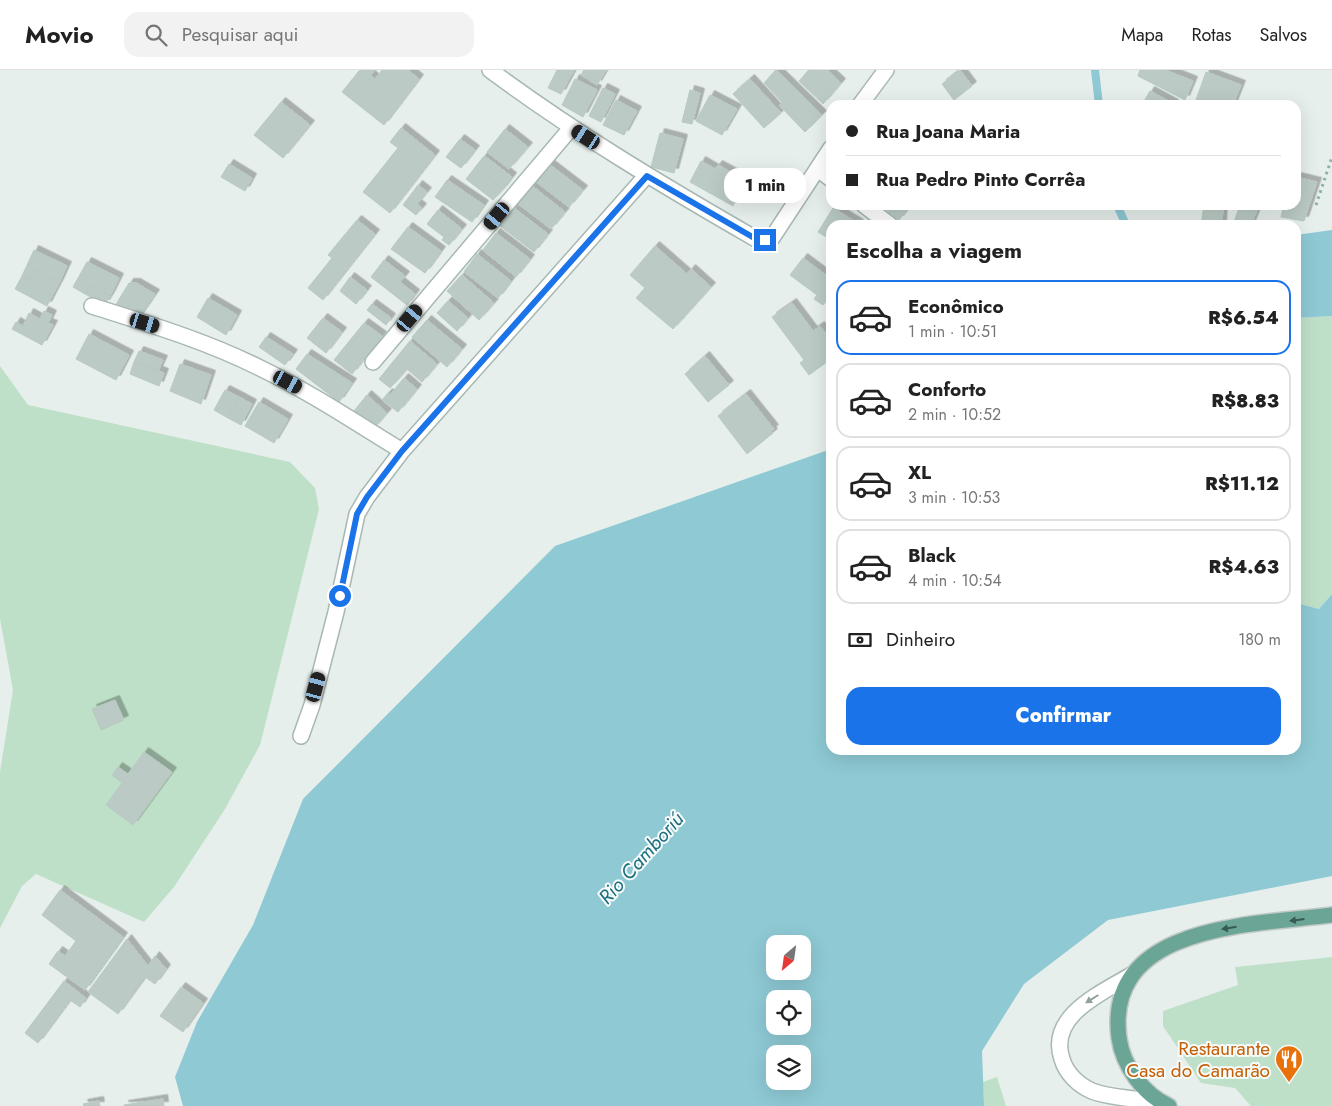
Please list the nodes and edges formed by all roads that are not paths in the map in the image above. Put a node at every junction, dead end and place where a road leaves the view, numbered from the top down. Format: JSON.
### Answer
{"nodes":[{"id":1,"x":490,"y":70,"type":"edge"},
{"id":2,"x":886,"y":70,"type":"edge"},
{"id":3,"x":864,"y":100,"type":"edge"},
{"id":4,"x":571,"y":128,"type":"junction"},
{"id":5,"x":826,"y":156,"type":"edge"},
{"id":6,"x":818,"y":168,"type":"junction"},
{"id":7,"x":826,"y":175,"type":"edge"},
{"id":8,"x":647,"y":176,"type":"junction"},
{"id":9,"x":870,"y":210,"type":"edge"},
{"id":10,"x":884,"y":220,"type":"edge"},
{"id":11,"x":92,"y":306,"type":"dead end"},
{"id":12,"x":373,"y":362,"type":"dead end"},
{"id":13,"x":402,"y":451,"type":"junction"},
{"id":14,"x":301,"y":736,"type":"dead end"},
{"id":15,"x":1332,"y":915,"type":"edge"},
{"id":16,"x":1133,"y":974,"type":"junction"},
{"id":17,"x":1164,"y":1104,"type":"edge"}],
"edges":[{"from":1,"to":4,"type":"street"},
{"from":2,"to":3,"type":"street"},
{"from":4,"to":8,"type":"street"},
{"from":4,"to":12,"type":"street"},
{"from":5,"to":6,"type":"street"},
{"from":6,"to":7,"type":"street"},
{"from":6,"to":8,"type":"street"},
{"from":8,"to":13,"type":"street"},
{"from":9,"to":10,"type":"street"},
{"from":11,"to":13,"type":"street"},
{"from":13,"to":14,"type":"street"},
{"from":15,"to":16,"type":"main road","one_way":true},
{"from":16,"to":17,"type":"main road"},
{"from":16,"to":17,"type":"street","one_way":true}]}
